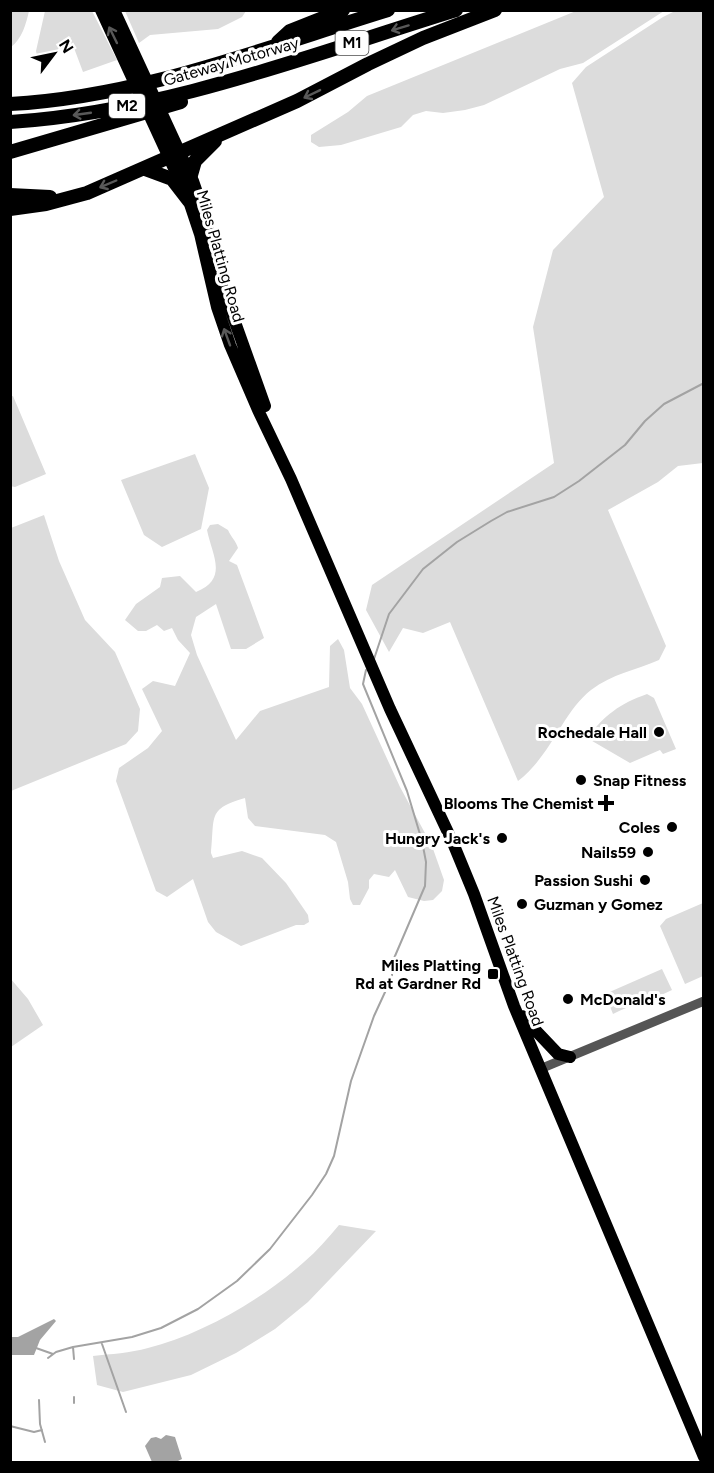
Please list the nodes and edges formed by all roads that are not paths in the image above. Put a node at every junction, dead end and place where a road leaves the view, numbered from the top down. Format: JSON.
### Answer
{"nodes":[{"id":1,"x":101,"y":10,"type":"edge"},
{"id":2,"x":114,"y":10,"type":"edge"},
{"id":3,"x":343,"y":10,"type":"edge"},
{"id":4,"x":388,"y":10,"type":"edge"},
{"id":5,"x":456,"y":10,"type":"edge"},
{"id":6,"x":495,"y":10,"type":"edge"},
{"id":7,"x":274,"y":45,"type":"junction"},
{"id":8,"x":130,"y":58,"type":"junction"},
{"id":9,"x":241,"y":77,"type":"junction"},
{"id":10,"x":10,"y":104,"type":"edge"},
{"id":11,"x":10,"y":122,"type":"edge"},
{"id":12,"x":223,"y":134,"type":"junction"},
{"id":13,"x":10,"y":152,"type":"edge"},
{"id":14,"x":176,"y":155,"type":"junction"},
{"id":15,"x":146,"y":169,"type":"junction"},
{"id":16,"x":191,"y":175,"type":"junction"},
{"id":17,"x":10,"y":195,"type":"edge"},
{"id":18,"x":70,"y":198,"type":"junction"},
{"id":19,"x":189,"y":201,"type":"junction"},
{"id":20,"x":10,"y":209,"type":"edge"},
{"id":21,"x":291,"y":479,"type":"junction"},
{"id":22,"x":704,"y":1001,"type":"edge"},
{"id":23,"x":514,"y":1005,"type":"junction"},
{"id":24,"x":570,"y":1057,"type":"junction"},
{"id":25,"x":540,"y":1069,"type":"junction"},
{"id":26,"x":704,"y":1457,"type":"edge"}],
"edges":[{"from":8,"to":1,"type":"main road","name":"Miles Platting Road","one_way":true},
{"from":2,"to":8,"type":"main road","name":"Miles Platting Road"},
{"from":3,"to":7,"type":"highway"},
{"from":4,"to":7,"type":"highway","name":"Gateway Motorway","number":"M1"},
{"from":5,"to":9,"type":"highway","name":"Gateway Motorway","number":"M1","one_way":true},
{"from":6,"to":12,"type":"highway","one_way":true},
{"from":7,"to":10,"type":"highway","name":"Gateway Motorway","number":"M1"},
{"from":8,"to":14,"type":"main road","name":"Miles Platting Road"},
{"from":9,"to":11,"type":"highway","name":"Gateway Motorway","number":"M2","one_way":true},
{"from":9,"to":13,"type":"highway","number":"M1"},
{"from":12,"to":14,"type":"highway"},
{"from":12,"to":16,"type":"highway"},
{"from":14,"to":15,"type":"highway"},
{"from":14,"to":16,"type":"main road","name":"Miles Platting Road"},
{"from":14,"to":19,"type":"main road","name":"Miles Platting Road"},
{"from":15,"to":18,"type":"highway","one_way":true},
{"from":15,"to":19,"type":"highway"},
{"from":16,"to":21,"type":"main road","name":"Miles Platting Road"},
{"from":17,"to":18,"type":"highway"},
{"from":18,"to":20,"type":"highway"},
{"from":21,"to":19,"type":"main road","name":"Miles Platting Road","one_way":true},
{"from":21,"to":23,"type":"main road","name":"Miles Platting Road"},
{"from":22,"to":24,"type":"street"},
{"from":23,"to":24,"type":"main road"},
{"from":23,"to":25,"type":"main road","name":"Miles Platting Road"},
{"from":24,"to":25,"type":"street"},
{"from":25,"to":26,"type":"main road","name":"Miles Platting Road"}]}
